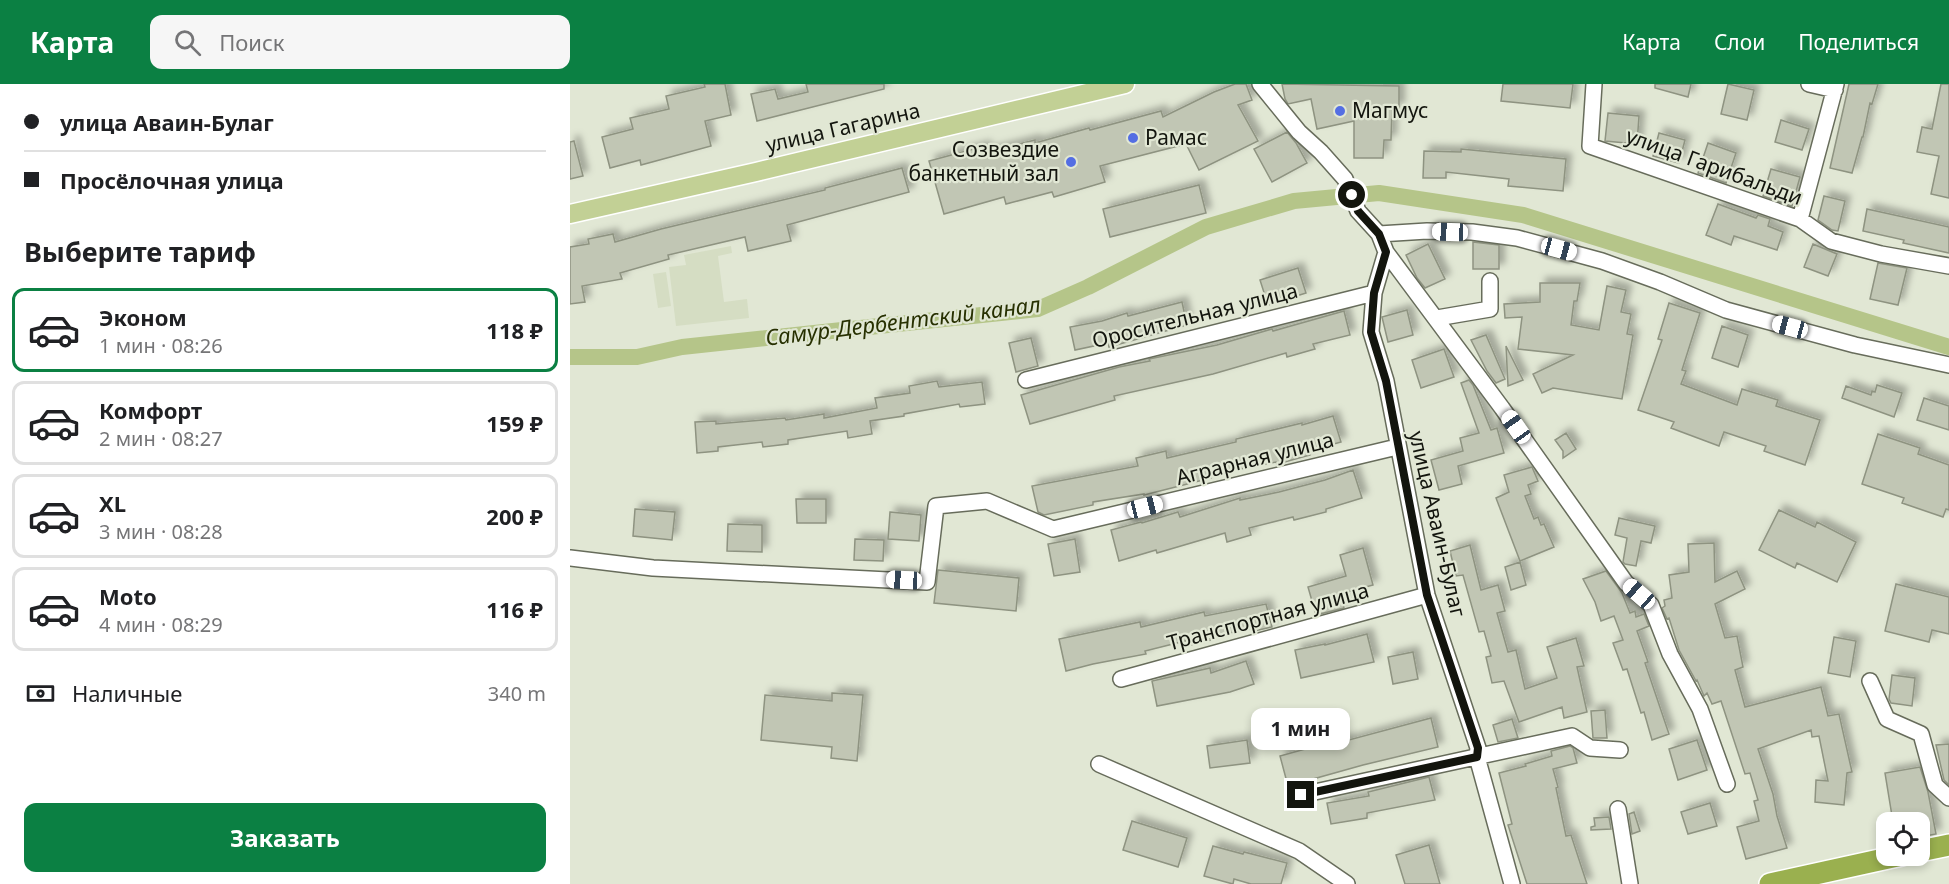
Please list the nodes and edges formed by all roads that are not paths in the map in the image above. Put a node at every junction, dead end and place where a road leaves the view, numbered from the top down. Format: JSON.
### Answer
{"nodes":[{"id":1,"x":1125,"y":84,"type":"edge"},
{"id":2,"x":1260,"y":84,"type":"edge"},
{"id":3,"x":1594,"y":84,"type":"edge"},
{"id":4,"x":1809,"y":84,"type":"edge"},
{"id":5,"x":1835,"y":87,"type":"edge"},
{"id":6,"x":570,"y":214,"type":"edge"},
{"id":7,"x":1800,"y":219,"type":"junction"},
{"id":8,"x":1379,"y":234,"type":"junction"},
{"id":9,"x":1386,"y":252,"type":"junction"},
{"id":10,"x":1949,"y":266,"type":"edge"},
{"id":11,"x":1490,"y":280,"type":"dead end"},
{"id":12,"x":1374,"y":293,"type":"junction"},
{"id":13,"x":1437,"y":318,"type":"junction"},
{"id":14,"x":1949,"y":365,"type":"edge"},
{"id":15,"x":1026,"y":380,"type":"dead end"},
{"id":16,"x":1397,"y":447,"type":"junction"},
{"id":17,"x":570,"y":558,"type":"edge"},
{"id":18,"x":1427,"y":595,"type":"junction"},
{"id":19,"x":1121,"y":679,"type":"dead end"},
{"id":20,"x":1870,"y":681,"type":"dead end"},
{"id":21,"x":1620,"y":750,"type":"dead end"},
{"id":22,"x":1477,"y":757,"type":"junction"},
{"id":23,"x":1099,"y":764,"type":"dead end"},
{"id":24,"x":1727,"y":784,"type":"dead end"},
{"id":25,"x":1301,"y":795,"type":"dead end"},
{"id":26,"x":1949,"y":798,"type":"edge"},
{"id":27,"x":1618,"y":809,"type":"dead end"},
{"id":28,"x":1949,"y":845,"type":"edge"},
{"id":29,"x":1930,"y":849,"type":"edge"},
{"id":30,"x":1876,"y":861,"type":"edge"},
{"id":31,"x":1347,"y":884,"type":"edge"},
{"id":32,"x":1512,"y":884,"type":"edge"},
{"id":33,"x":1630,"y":884,"type":"edge"},
{"id":34,"x":1770,"y":884,"type":"edge"}],
"edges":[{"from":1,"to":6,"type":"main road","name":"улица Гагарина"},
{"from":2,"to":8,"type":"street"},
{"from":3,"to":7,"type":"street","name":"улица Гарибальди"},
{"from":4,"to":5,"type":"street"},
{"from":5,"to":7,"type":"street"},
{"from":7,"to":10,"type":"street","name":"улица Гарибальди"},
{"from":8,"to":9,"type":"street"},
{"from":8,"to":14,"type":"street"},
{"from":9,"to":12,"type":"street","name":"улица Аваин-Булаг"},
{"from":9,"to":13,"type":"street"},
{"from":11,"to":13,"type":"street"},
{"from":12,"to":15,"type":"street","name":"Оросительная улица"},
{"from":12,"to":16,"type":"street","name":"улица Аваин-Булаг"},
{"from":13,"to":24,"type":"street"},
{"from":16,"to":17,"type":"street","name":"Аграрная улица"},
{"from":16,"to":18,"type":"street","name":"улица Аваин-Булаг"},
{"from":18,"to":19,"type":"street","name":"Транспортная улица"},
{"from":18,"to":22,"type":"street","name":"улица Аваин-Булаг"},
{"from":20,"to":26,"type":"street"},
{"from":21,"to":22,"type":"street"},
{"from":22,"to":25,"type":"street"},
{"from":22,"to":32,"type":"street","name":"улица Аваин-Булаг"},
{"from":23,"to":31,"type":"street"},
{"from":27,"to":33,"type":"street"},
{"from":28,"to":29,"type":"highway"},
{"from":30,"to":34,"type":"highway"}]}
